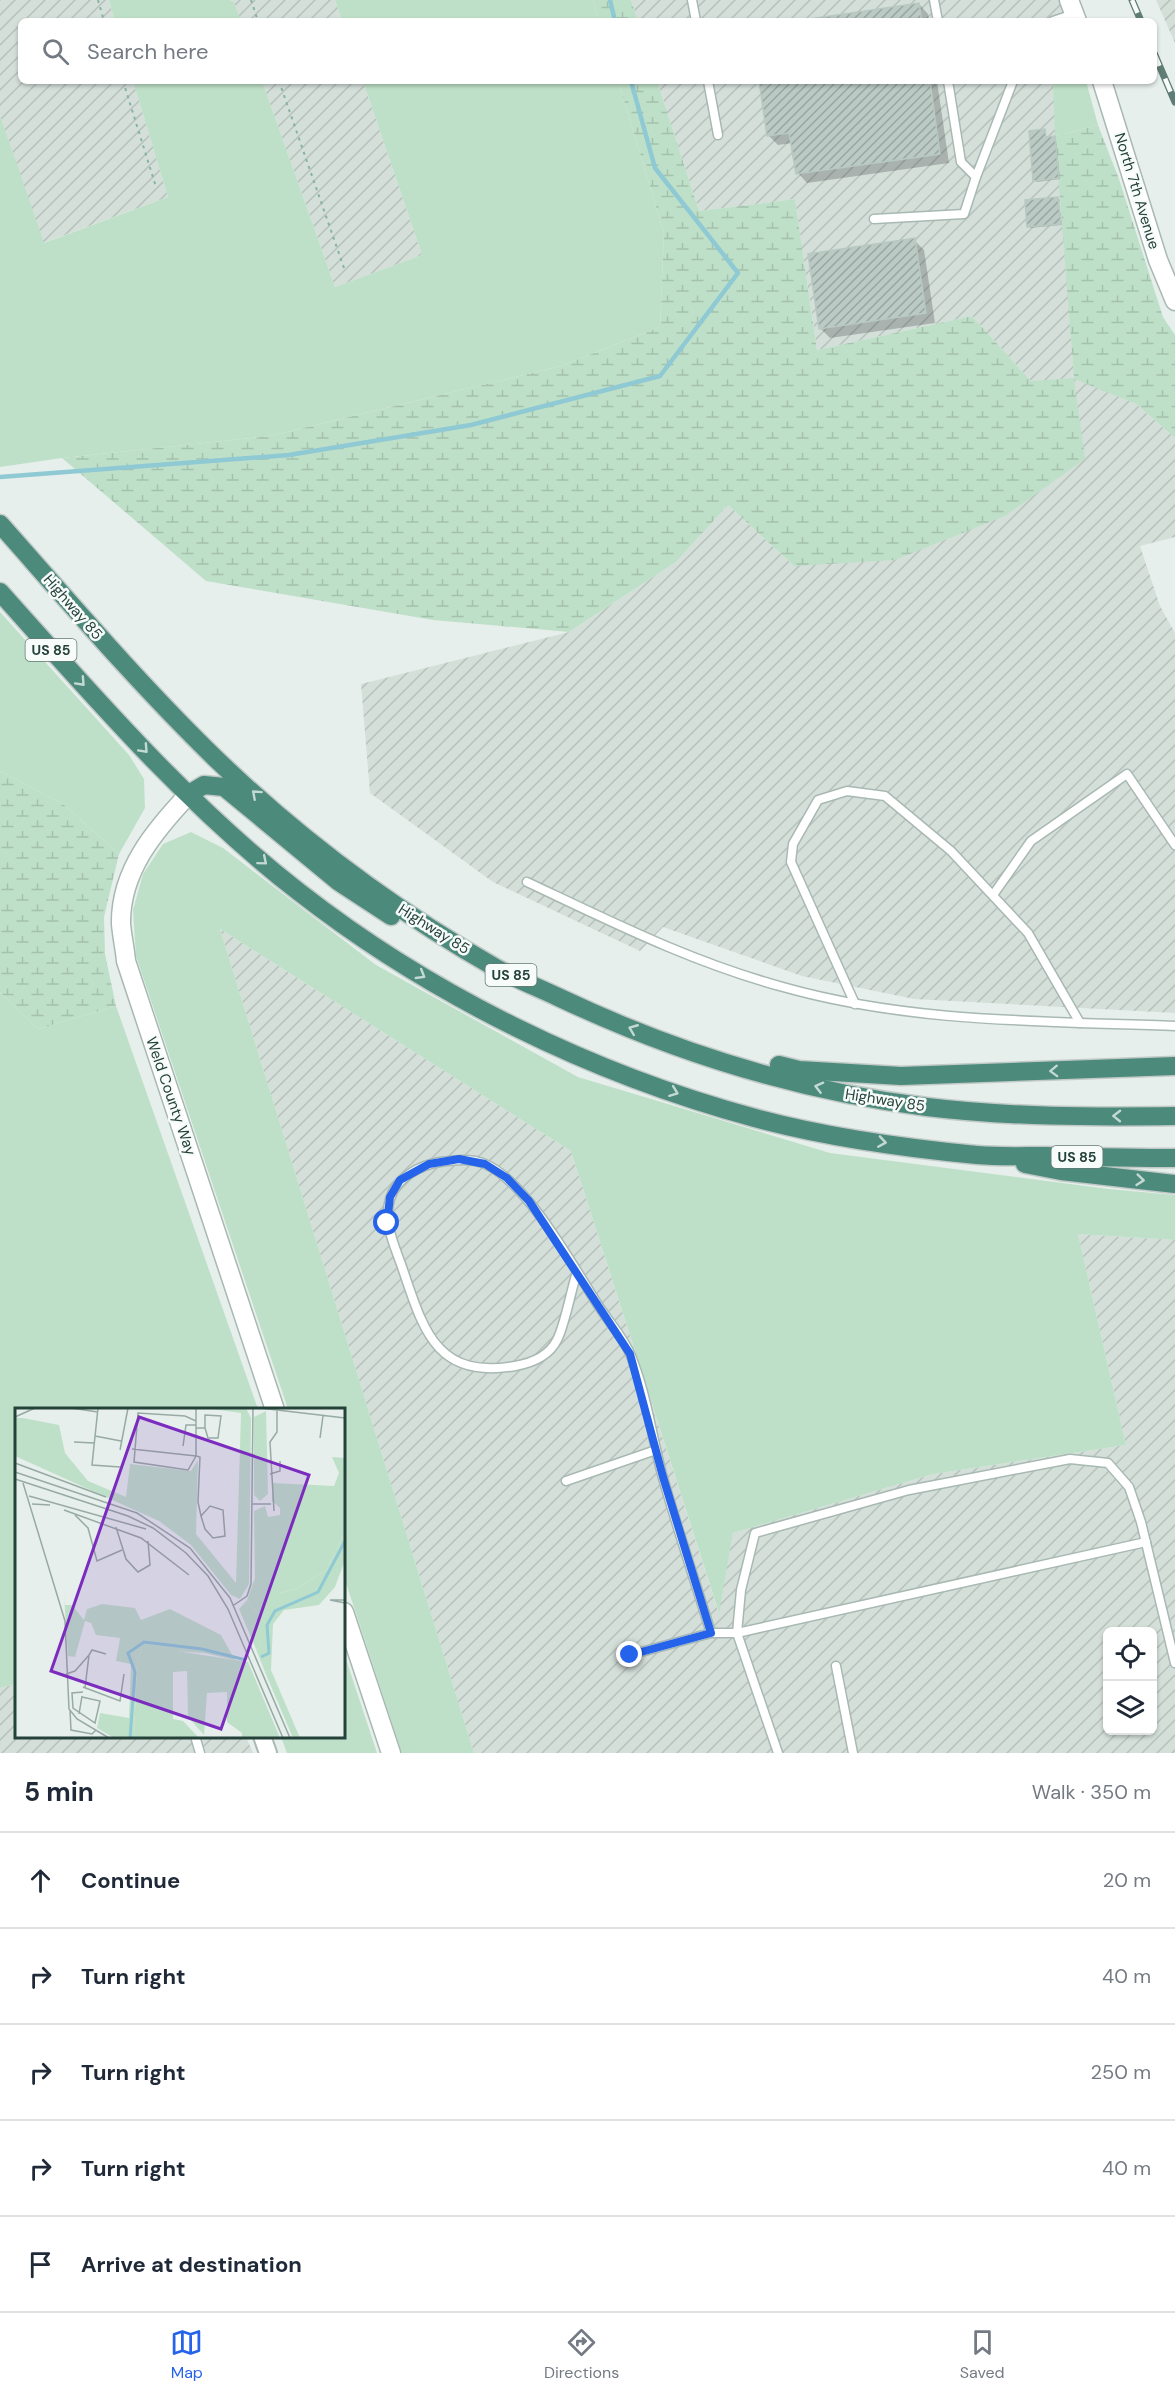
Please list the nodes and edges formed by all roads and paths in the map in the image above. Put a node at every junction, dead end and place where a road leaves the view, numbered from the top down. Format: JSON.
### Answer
{"nodes":[{"id":1,"x":98,"y":0,"type":"edge"},
{"id":2,"x":251,"y":0,"type":"edge"},
{"id":3,"x":692,"y":0,"type":"edge"},
{"id":4,"x":934,"y":0,"type":"edge"},
{"id":5,"x":103,"y":18,"type":"edge"},
{"id":6,"x":257,"y":18,"type":"edge"},
{"id":7,"x":695,"y":18,"type":"edge"},
{"id":8,"x":937,"y":18,"type":"edge"},
{"id":9,"x":124,"y":84,"type":"edge"},
{"id":10,"x":280,"y":84,"type":"edge"},
{"id":11,"x":709,"y":84,"type":"edge"},
{"id":12,"x":948,"y":84,"type":"edge"},
{"id":13,"x":1012,"y":84,"type":"edge"},
{"id":14,"x":1103,"y":84,"type":"edge"},
{"id":15,"x":718,"y":135,"type":"dead end"},
{"id":16,"x":976,"y":177,"type":"junction"},
{"id":17,"x":156,"y":187,"type":"dead end"},
{"id":18,"x":874,"y":219,"type":"dead end"},
{"id":19,"x":345,"y":268,"type":"dead end"},
{"id":20,"x":1175,"y":301,"type":"edge"},
{"id":21,"x":0,"y":524,"type":"edge"},
{"id":22,"x":0,"y":592,"type":"edge"},
{"id":23,"x":189,"y":794,"type":"junction"},
{"id":24,"x":1175,"y":845,"type":"edge"},
{"id":25,"x":527,"y":882,"type":"dead end"},
{"id":26,"x":993,"y":895,"type":"junction"},
{"id":27,"x":430,"y":927,"type":"junction"},
{"id":28,"x":855,"y":1004,"type":"junction"},
{"id":29,"x":1080,"y":1023,"type":"junction"},
{"id":30,"x":1175,"y":1026,"type":"edge"},
{"id":31,"x":687,"y":1051,"type":"junction"},
{"id":32,"x":1175,"y":1066,"type":"edge"},
{"id":33,"x":1175,"y":1116,"type":"edge"},
{"id":34,"x":979,"y":1155,"type":"junction"},
{"id":35,"x":1175,"y":1158,"type":"edge"},
{"id":36,"x":1175,"y":1184,"type":"edge"},
{"id":37,"x":577,"y":1272,"type":"junction"},
{"id":38,"x":274,"y":1408,"type":"edge"},
{"id":39,"x":656,"y":1450,"type":"junction"},
{"id":40,"x":566,"y":1481,"type":"dead end"},
{"id":41,"x":1146,"y":1542,"type":"junction"},
{"id":42,"x":345,"y":1615,"type":"edge"},
{"id":43,"x":711,"y":1633,"type":"junction"},
{"id":44,"x":737,"y":1633,"type":"junction"},
{"id":45,"x":630,"y":1655,"type":"dead end"},
{"id":46,"x":1175,"y":1663,"type":"edge"},
{"id":47,"x":836,"y":1666,"type":"dead end"},
{"id":48,"x":195,"y":1738,"type":"edge"},
{"id":49,"x":262,"y":1738,"type":"edge"},
{"id":50,"x":200,"y":1753,"type":"edge"},
{"id":51,"x":268,"y":1753,"type":"edge"},
{"id":52,"x":391,"y":1753,"type":"edge"},
{"id":53,"x":778,"y":1753,"type":"edge"},
{"id":54,"x":853,"y":1753,"type":"edge"}],
"edges":[{"from":1,"to":5,"type":"path"},
{"from":2,"to":6,"type":"path"},
{"from":3,"to":7,"type":"lane"},
{"from":4,"to":8,"type":"lane"},
{"from":9,"to":17,"type":"path"},
{"from":10,"to":19,"type":"path"},
{"from":11,"to":15,"type":"lane"},
{"from":12,"to":16,"type":"lane"},
{"from":13,"to":16,"type":"lane"},
{"from":14,"to":20,"type":"street","name":"North 7th Avenue"},
{"from":16,"to":18,"type":"lane"},
{"from":27,"to":21,"type":"highway","name":"Highway 85","number":"US 85","one_way":true},
{"from":22,"to":23,"type":"highway","number":"US 85","one_way":true},
{"from":23,"to":27,"type":"highway"},
{"from":23,"to":34,"type":"highway","number":"US 85","one_way":true},
{"from":23,"to":38,"type":"street","name":"Weld County Way"},
{"from":24,"to":26,"type":"lane"},
{"from":25,"to":28,"type":"lane"},
{"from":26,"to":28,"type":"lane"},
{"from":26,"to":29,"type":"lane"},
{"from":31,"to":27,"type":"highway","name":"Highway 85","number":"US 85","one_way":true},
{"from":28,"to":29,"type":"lane"},
{"from":29,"to":30,"type":"lane"},
{"from":32,"to":31,"type":"highway","one_way":true},
{"from":33,"to":31,"type":"highway","name":"Highway 85","number":"US 85","one_way":true},
{"from":34,"to":35,"type":"highway","number":"US 85"},
{"from":34,"to":36,"type":"highway","one_way":true},
{"from":37,"to":37,"type":"lane"},
{"from":37,"to":39,"type":"lane"},
{"from":39,"to":40,"type":"lane"},
{"from":39,"to":43,"type":"lane"},
{"from":41,"to":44,"type":"lane"},
{"from":41,"to":44,"type":"lane"},
{"from":41,"to":46,"type":"lane"},
{"from":42,"to":52,"type":"street"},
{"from":43,"to":44,"type":"lane"},
{"from":43,"to":45,"type":"lane"},
{"from":44,"to":53,"type":"lane"},
{"from":47,"to":54,"type":"lane"},
{"from":48,"to":50,"type":"lane"},
{"from":49,"to":51,"type":"street"}]}
